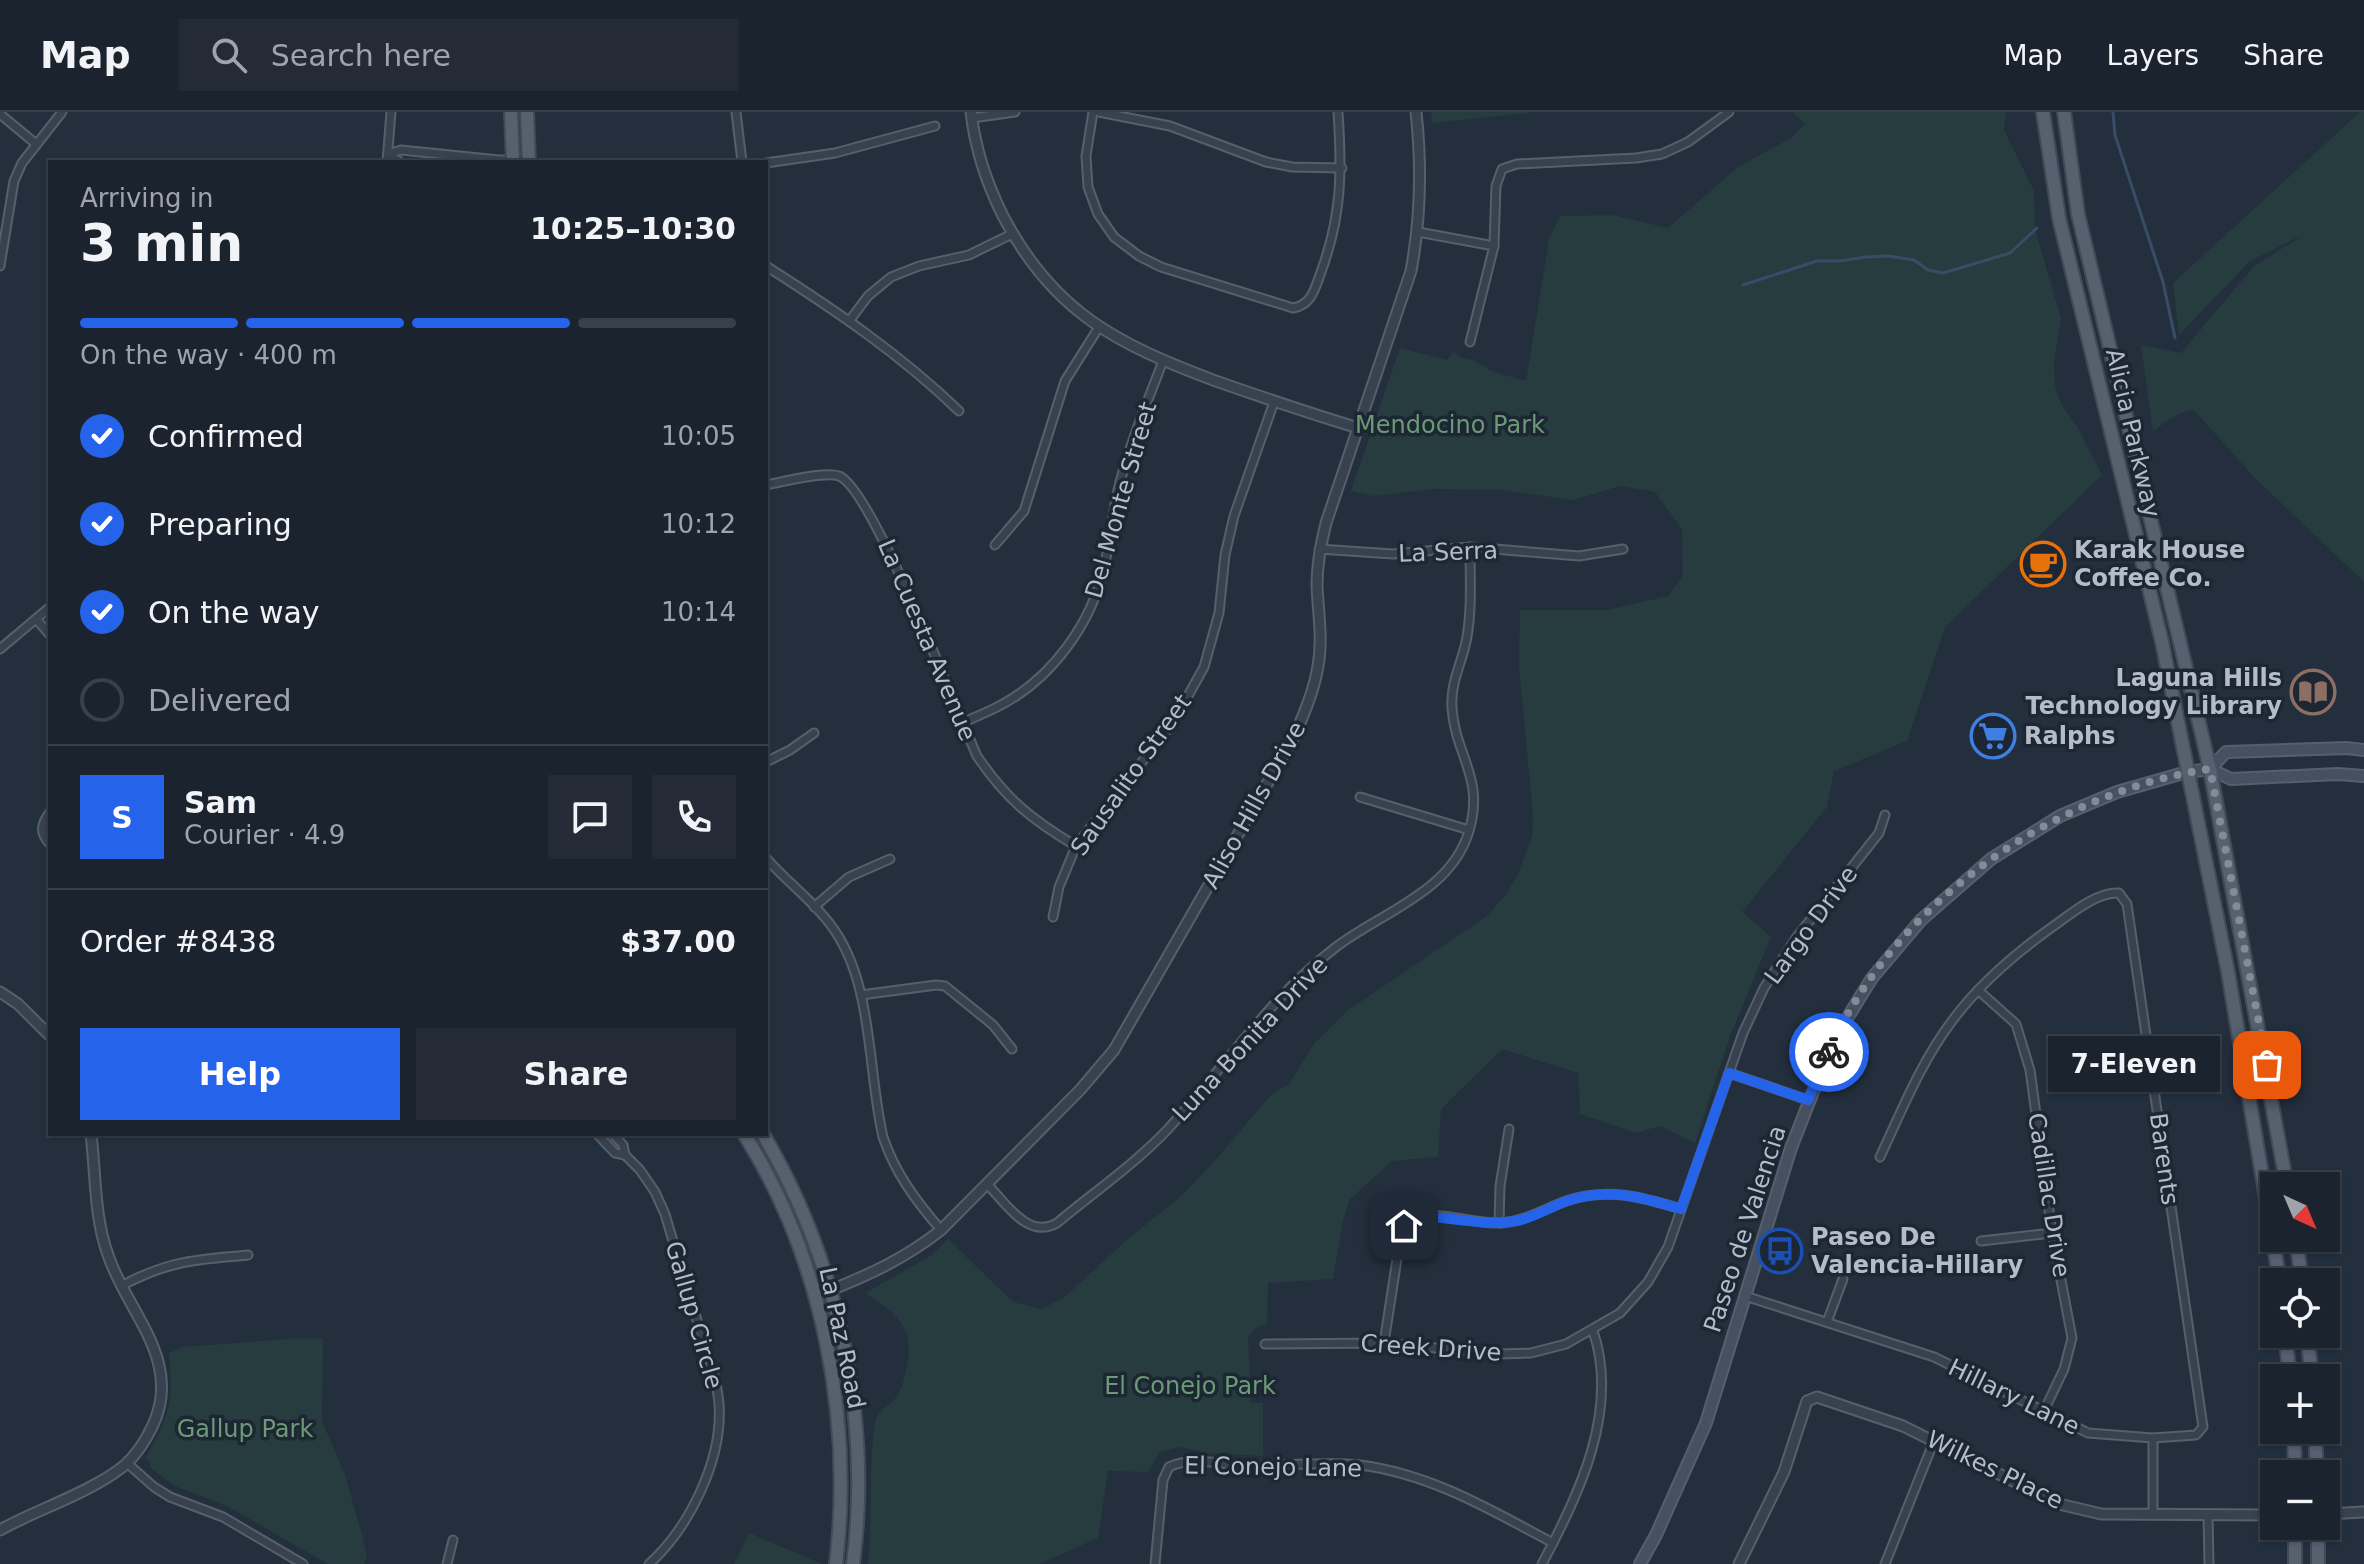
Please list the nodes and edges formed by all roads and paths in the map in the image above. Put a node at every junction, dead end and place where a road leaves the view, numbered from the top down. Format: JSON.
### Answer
{"nodes":[{"id":1,"x":62,"y":112,"type":"edge"},
{"id":2,"x":391,"y":112,"type":"edge"},
{"id":3,"x":511,"y":112,"type":"edge"},
{"id":4,"x":527,"y":112,"type":"edge"},
{"id":5,"x":736,"y":112,"type":"edge"},
{"id":6,"x":1015,"y":112,"type":"edge"},
{"id":7,"x":1093,"y":112,"type":"edge"},
{"id":8,"x":1099,"y":112,"type":"edge"},
{"id":9,"x":1338,"y":112,"type":"edge"},
{"id":10,"x":1416,"y":112,"type":"edge"},
{"id":11,"x":1729,"y":112,"type":"edge"},
{"id":12,"x":2043,"y":112,"type":"edge"},
{"id":13,"x":2064,"y":112,"type":"edge"},
{"id":14,"x":0,"y":114,"type":"edge"},
{"id":15,"x":972,"y":115,"type":"edge"},
{"id":16,"x":935,"y":126,"type":"dead end"},
{"id":17,"x":36,"y":144,"type":"junction"},
{"id":18,"x":387,"y":158,"type":"edge"},
{"id":19,"x":502,"y":160,"type":"edge"},
{"id":20,"x":512,"y":160,"type":"edge"},
{"id":21,"x":529,"y":160,"type":"edge"},
{"id":22,"x":742,"y":160,"type":"edge"},
{"id":23,"x":768,"y":163,"type":"edge"},
{"id":24,"x":1342,"y":168,"type":"junction"},
{"id":25,"x":1418,"y":232,"type":"junction"},
{"id":26,"x":1012,"y":234,"type":"junction"},
{"id":27,"x":1494,"y":246,"type":"junction"},
{"id":28,"x":0,"y":266,"type":"edge"},
{"id":29,"x":768,"y":267,"type":"edge"},
{"id":30,"x":850,"y":320,"type":"junction"},
{"id":31,"x":1099,"y":327,"type":"junction"},
{"id":32,"x":1470,"y":342,"type":"dead end"},
{"id":33,"x":1163,"y":361,"type":"junction"},
{"id":34,"x":1274,"y":402,"type":"junction"},
{"id":35,"x":959,"y":411,"type":"dead end"},
{"id":36,"x":1358,"y":428,"type":"junction"},
{"id":37,"x":768,"y":485,"type":"edge"},
{"id":38,"x":995,"y":545,"type":"dead end"},
{"id":39,"x":1470,"y":547,"type":"junction"},
{"id":40,"x":2158,"y":548,"type":"junction"},
{"id":41,"x":1319,"y":549,"type":"junction"},
{"id":42,"x":1623,"y":549,"type":"dead end"},
{"id":43,"x":2139,"y":554,"type":"junction"},
{"id":44,"x":48,"y":609,"type":"edge"},
{"id":45,"x":36,"y":619,"type":"junction"},
{"id":46,"x":48,"y":633,"type":"edge"},
{"id":47,"x":0,"y":649,"type":"edge"},
{"id":48,"x":962,"y":723,"type":"junction"},
{"id":49,"x":814,"y":733,"type":"dead end"},
{"id":50,"x":2364,"y":750,"type":"edge"},
{"id":51,"x":768,"y":761,"type":"edge"},
{"id":52,"x":2210,"y":769,"type":"junction"},
{"id":53,"x":2187,"y":772,"type":"junction"},
{"id":54,"x":2364,"y":776,"type":"edge"},
{"id":55,"x":1360,"y":797,"type":"dead end"},
{"id":56,"x":1885,"y":815,"type":"dead end"},
{"id":57,"x":48,"y":816,"type":"edge"},
{"id":58,"x":1469,"y":830,"type":"junction"},
{"id":59,"x":48,"y":841,"type":"edge"},
{"id":60,"x":1076,"y":846,"type":"junction"},
{"id":61,"x":890,"y":859,"type":"dead end"},
{"id":62,"x":768,"y":860,"type":"edge"},
{"id":63,"x":814,"y":907,"type":"junction"},
{"id":64,"x":1053,"y":917,"type":"dead end"},
{"id":65,"x":1978,"y":990,"type":"junction"},
{"id":66,"x":0,"y":992,"type":"edge"},
{"id":67,"x":861,"y":995,"type":"junction"},
{"id":68,"x":48,"y":1034,"type":"edge"},
{"id":69,"x":1012,"y":1049,"type":"dead end"},
{"id":70,"x":2267,"y":1065,"type":"junction"},
{"id":71,"x":2245,"y":1067,"type":"junction"},
{"id":72,"x":1729,"y":1073,"type":"junction"},
{"id":73,"x":1808,"y":1100,"type":"junction"},
{"id":74,"x":1509,"y":1129,"type":"dead end"},
{"id":75,"x":91,"y":1136,"type":"edge"},
{"id":76,"x":599,"y":1136,"type":"edge"},
{"id":77,"x":615,"y":1136,"type":"edge"},
{"id":78,"x":745,"y":1136,"type":"edge"},
{"id":79,"x":764,"y":1136,"type":"edge"},
{"id":80,"x":625,"y":1155,"type":"junction"},
{"id":81,"x":1880,"y":1157,"type":"dead end"},
{"id":82,"x":2285,"y":1172,"type":"edge"},
{"id":83,"x":987,"y":1184,"type":"junction"},
{"id":84,"x":1681,"y":1209,"type":"junction"},
{"id":85,"x":1499,"y":1223,"type":"junction"},
{"id":86,"x":941,"y":1230,"type":"junction"},
{"id":87,"x":2052,"y":1233,"type":"junction"},
{"id":88,"x":1981,"y":1241,"type":"dead end"},
{"id":89,"x":248,"y":1255,"type":"dead end"},
{"id":90,"x":2278,"y":1268,"type":"edge"},
{"id":91,"x":1843,"y":1279,"type":"dead end"},
{"id":92,"x":121,"y":1286,"type":"junction"},
{"id":93,"x":831,"y":1290,"type":"junction"},
{"id":94,"x":1745,"y":1296,"type":"junction"},
{"id":95,"x":815,"y":1297,"type":"junction"},
{"id":96,"x":1827,"y":1322,"type":"junction"},
{"id":97,"x":1593,"y":1331,"type":"junction"},
{"id":98,"x":1384,"y":1343,"type":"junction"},
{"id":99,"x":1265,"y":1344,"type":"dead end"},
{"id":100,"x":2043,"y":1413,"type":"junction"},
{"id":101,"x":2203,"y":1427,"type":"joint"},
{"id":102,"x":2153,"y":1438,"type":"junction"},
{"id":103,"x":1934,"y":1441,"type":"junction"},
{"id":104,"x":127,"y":1463,"type":"junction"},
{"id":105,"x":2364,"y":1512,"type":"edge"},
{"id":106,"x":2340,"y":1513,"type":"edge"},
{"id":107,"x":2153,"y":1515,"type":"junction"},
{"id":108,"x":2208,"y":1515,"type":"junction"},
{"id":109,"x":2260,"y":1515,"type":"edge"},
{"id":110,"x":0,"y":1530,"type":"edge"},
{"id":111,"x":453,"y":1540,"type":"dead end"},
{"id":112,"x":2295,"y":1540,"type":"edge"},
{"id":113,"x":2318,"y":1540,"type":"edge"},
{"id":114,"x":1553,"y":1543,"type":"junction"},
{"id":115,"x":303,"y":1564,"type":"edge"},
{"id":116,"x":447,"y":1564,"type":"edge"},
{"id":117,"x":649,"y":1564,"type":"edge"},
{"id":118,"x":836,"y":1564,"type":"edge"},
{"id":119,"x":853,"y":1564,"type":"edge"},
{"id":120,"x":1155,"y":1564,"type":"edge"},
{"id":121,"x":1542,"y":1564,"type":"edge"},
{"id":122,"x":1640,"y":1564,"type":"edge"},
{"id":123,"x":1739,"y":1564,"type":"edge"},
{"id":124,"x":1885,"y":1564,"type":"edge"},
{"id":125,"x":2209,"y":1564,"type":"edge"},
{"id":126,"x":2295,"y":1564,"type":"edge"},
{"id":127,"x":2318,"y":1564,"type":"edge"}],
"edges":[{"from":1,"to":17,"type":"street"},
{"from":2,"to":18,"type":"street"},
{"from":3,"to":20,"type":"main road"},
{"from":4,"to":21,"type":"main road"},
{"from":5,"to":22,"type":"street"},
{"from":6,"to":15,"type":"street"},
{"from":7,"to":24,"type":"street"},
{"from":8,"to":24,"type":"street"},
{"from":9,"to":24,"type":"street"},
{"from":10,"to":25,"type":"street","name":"Aliso Hills Drive"},
{"from":11,"to":27,"type":"street"},
{"from":12,"to":43,"type":"main road","name":"Alicia Parkway"},
{"from":13,"to":40,"type":"main road","name":"Alicia Parkway"},
{"from":14,"to":17,"type":"street"},
{"from":15,"to":26,"type":"street"},
{"from":16,"to":23,"type":"street"},
{"from":17,"to":28,"type":"street"},
{"from":18,"to":19,"type":"street"},
{"from":25,"to":27,"type":"street"},
{"from":25,"to":36,"type":"street","name":"Aliso Hills Drive"},
{"from":26,"to":30,"type":"street"},
{"from":26,"to":31,"type":"street"},
{"from":27,"to":32,"type":"street"},
{"from":29,"to":30,"type":"street"},
{"from":30,"to":35,"type":"street"},
{"from":31,"to":33,"type":"street"},
{"from":31,"to":38,"type":"street"},
{"from":33,"to":34,"type":"street"},
{"from":33,"to":48,"type":"street","name":"Del Monte Street"},
{"from":34,"to":36,"type":"street"},
{"from":34,"to":60,"type":"street","name":"Sausalito Street"},
{"from":36,"to":41,"type":"street","name":"Aliso Hills Drive"},
{"from":37,"to":48,"type":"street","name":"La Cuesta Avenue"},
{"from":39,"to":41,"type":"street","name":"La Serra"},
{"from":39,"to":42,"type":"street","name":"La Serra"},
{"from":39,"to":58,"type":"street","name":"Luna Bonita Drive"},
{"from":40,"to":43,"type":"main road"},
{"from":40,"to":52,"type":"main road","name":"Alicia Parkway"},
{"from":41,"to":83,"type":"street","name":"Aliso Hills Drive"},
{"from":43,"to":53,"type":"main road","name":"Alicia Parkway"},
{"from":44,"to":45,"type":"street"},
{"from":45,"to":46,"type":"street"},
{"from":45,"to":47,"type":"street"},
{"from":48,"to":60,"type":"street","name":"La Cuesta Avenue"},
{"from":49,"to":51,"type":"street"},
{"from":50,"to":52,"type":"main road","name":"Paseo de Valencia"},
{"from":52,"to":53,"type":"main road","name":"Paseo de Valencia"},
{"from":52,"to":54,"type":"main road","name":"Paseo de Valencia"},
{"from":52,"to":70,"type":"main road","name":"Alicia Parkway"},
{"from":53,"to":71,"type":"main road","name":"Alicia Parkway"},
{"from":53,"to":73,"type":"main road","name":"Paseo de Valencia"},
{"from":55,"to":58,"type":"street"},
{"from":56,"to":72,"type":"street","name":"Largo Drive"},
{"from":57,"to":59,"type":"street"},
{"from":58,"to":83,"type":"street","name":"Luna Bonita Drive"},
{"from":60,"to":64,"type":"street","name":"Sausalito Street"},
{"from":61,"to":63,"type":"street"},
{"from":62,"to":63,"type":"street"},
{"from":63,"to":67,"type":"street"},
{"from":65,"to":81,"type":"street"},
{"from":65,"to":87,"type":"street","name":"Cadillac Drive"},
{"from":65,"to":101,"type":"street","name":"Barents"},
{"from":66,"to":68,"type":"street"},
{"from":67,"to":69,"type":"street"},
{"from":67,"to":86,"type":"street"},
{"from":70,"to":71,"type":"main road"},
{"from":70,"to":82,"type":"main road","name":"Alicia Parkway"},
{"from":71,"to":90,"type":"main road","name":"Alicia Parkway"},
{"from":72,"to":73,"type":"street"},
{"from":72,"to":84,"type":"street","name":"Largo Drive"},
{"from":73,"to":94,"type":"main road","name":"Paseo de Valencia"},
{"from":74,"to":85,"type":"street"},
{"from":75,"to":92,"type":"street"},
{"from":76,"to":80,"type":"street","name":"Gallup Circle"},
{"from":77,"to":80,"type":"street","name":"Gallup Circle"},
{"from":78,"to":95,"type":"main road","name":"La Paz Road"},
{"from":79,"to":93,"type":"main road","name":"La Paz Road"},
{"from":80,"to":117,"type":"street","name":"Gallup Circle"},
{"from":83,"to":86,"type":"street","name":"Aliso Hills Drive"},
{"from":84,"to":85,"type":"street"},
{"from":84,"to":97,"type":"street","name":"Largo Drive"},
{"from":85,"to":98,"type":"street"},
{"from":86,"to":93,"type":"street","name":"Aliso Hills Drive"},
{"from":87,"to":88,"type":"street"},
{"from":87,"to":100,"type":"street","name":"Cadillac Drive"},
{"from":89,"to":92,"type":"street"},
{"from":91,"to":96,"type":"street"},
{"from":92,"to":104,"type":"street"},
{"from":93,"to":95,"type":"street","name":"Aliso Hills Drive"},
{"from":93,"to":119,"type":"main road","name":"La Paz Road"},
{"from":94,"to":96,"type":"street","name":"Hillary Lane"},
{"from":94,"to":122,"type":"main road","name":"Paseo de Valencia"},
{"from":95,"to":118,"type":"main road","name":"La Paz Road"},
{"from":96,"to":100,"type":"street","name":"Hillary Lane"},
{"from":97,"to":98,"type":"street","name":"Creek Drive"},
{"from":97,"to":114,"type":"street"},
{"from":98,"to":99,"type":"street","name":"Creek Drive"},
{"from":100,"to":102,"type":"street","name":"Hillary Lane"},
{"from":101,"to":102,"type":"street","name":"Hillary Lane"},
{"from":102,"to":107,"type":"street"},
{"from":103,"to":107,"type":"street","name":"Wilkes Place"},
{"from":103,"to":123,"type":"street","name":"Wilkes Place"},
{"from":103,"to":124,"type":"street"},
{"from":104,"to":110,"type":"street"},
{"from":104,"to":115,"type":"street"},
{"from":105,"to":106,"type":"street"},
{"from":107,"to":108,"type":"street","name":"Wilkes Place"},
{"from":108,"to":109,"type":"street","name":"Wilkes Place"},
{"from":108,"to":125,"type":"street"},
{"from":111,"to":116,"type":"street"},
{"from":112,"to":126,"type":"main road"},
{"from":113,"to":127,"type":"main road"},
{"from":114,"to":120,"type":"street","name":"El Conejo Lane"},
{"from":114,"to":121,"type":"street"}]}
